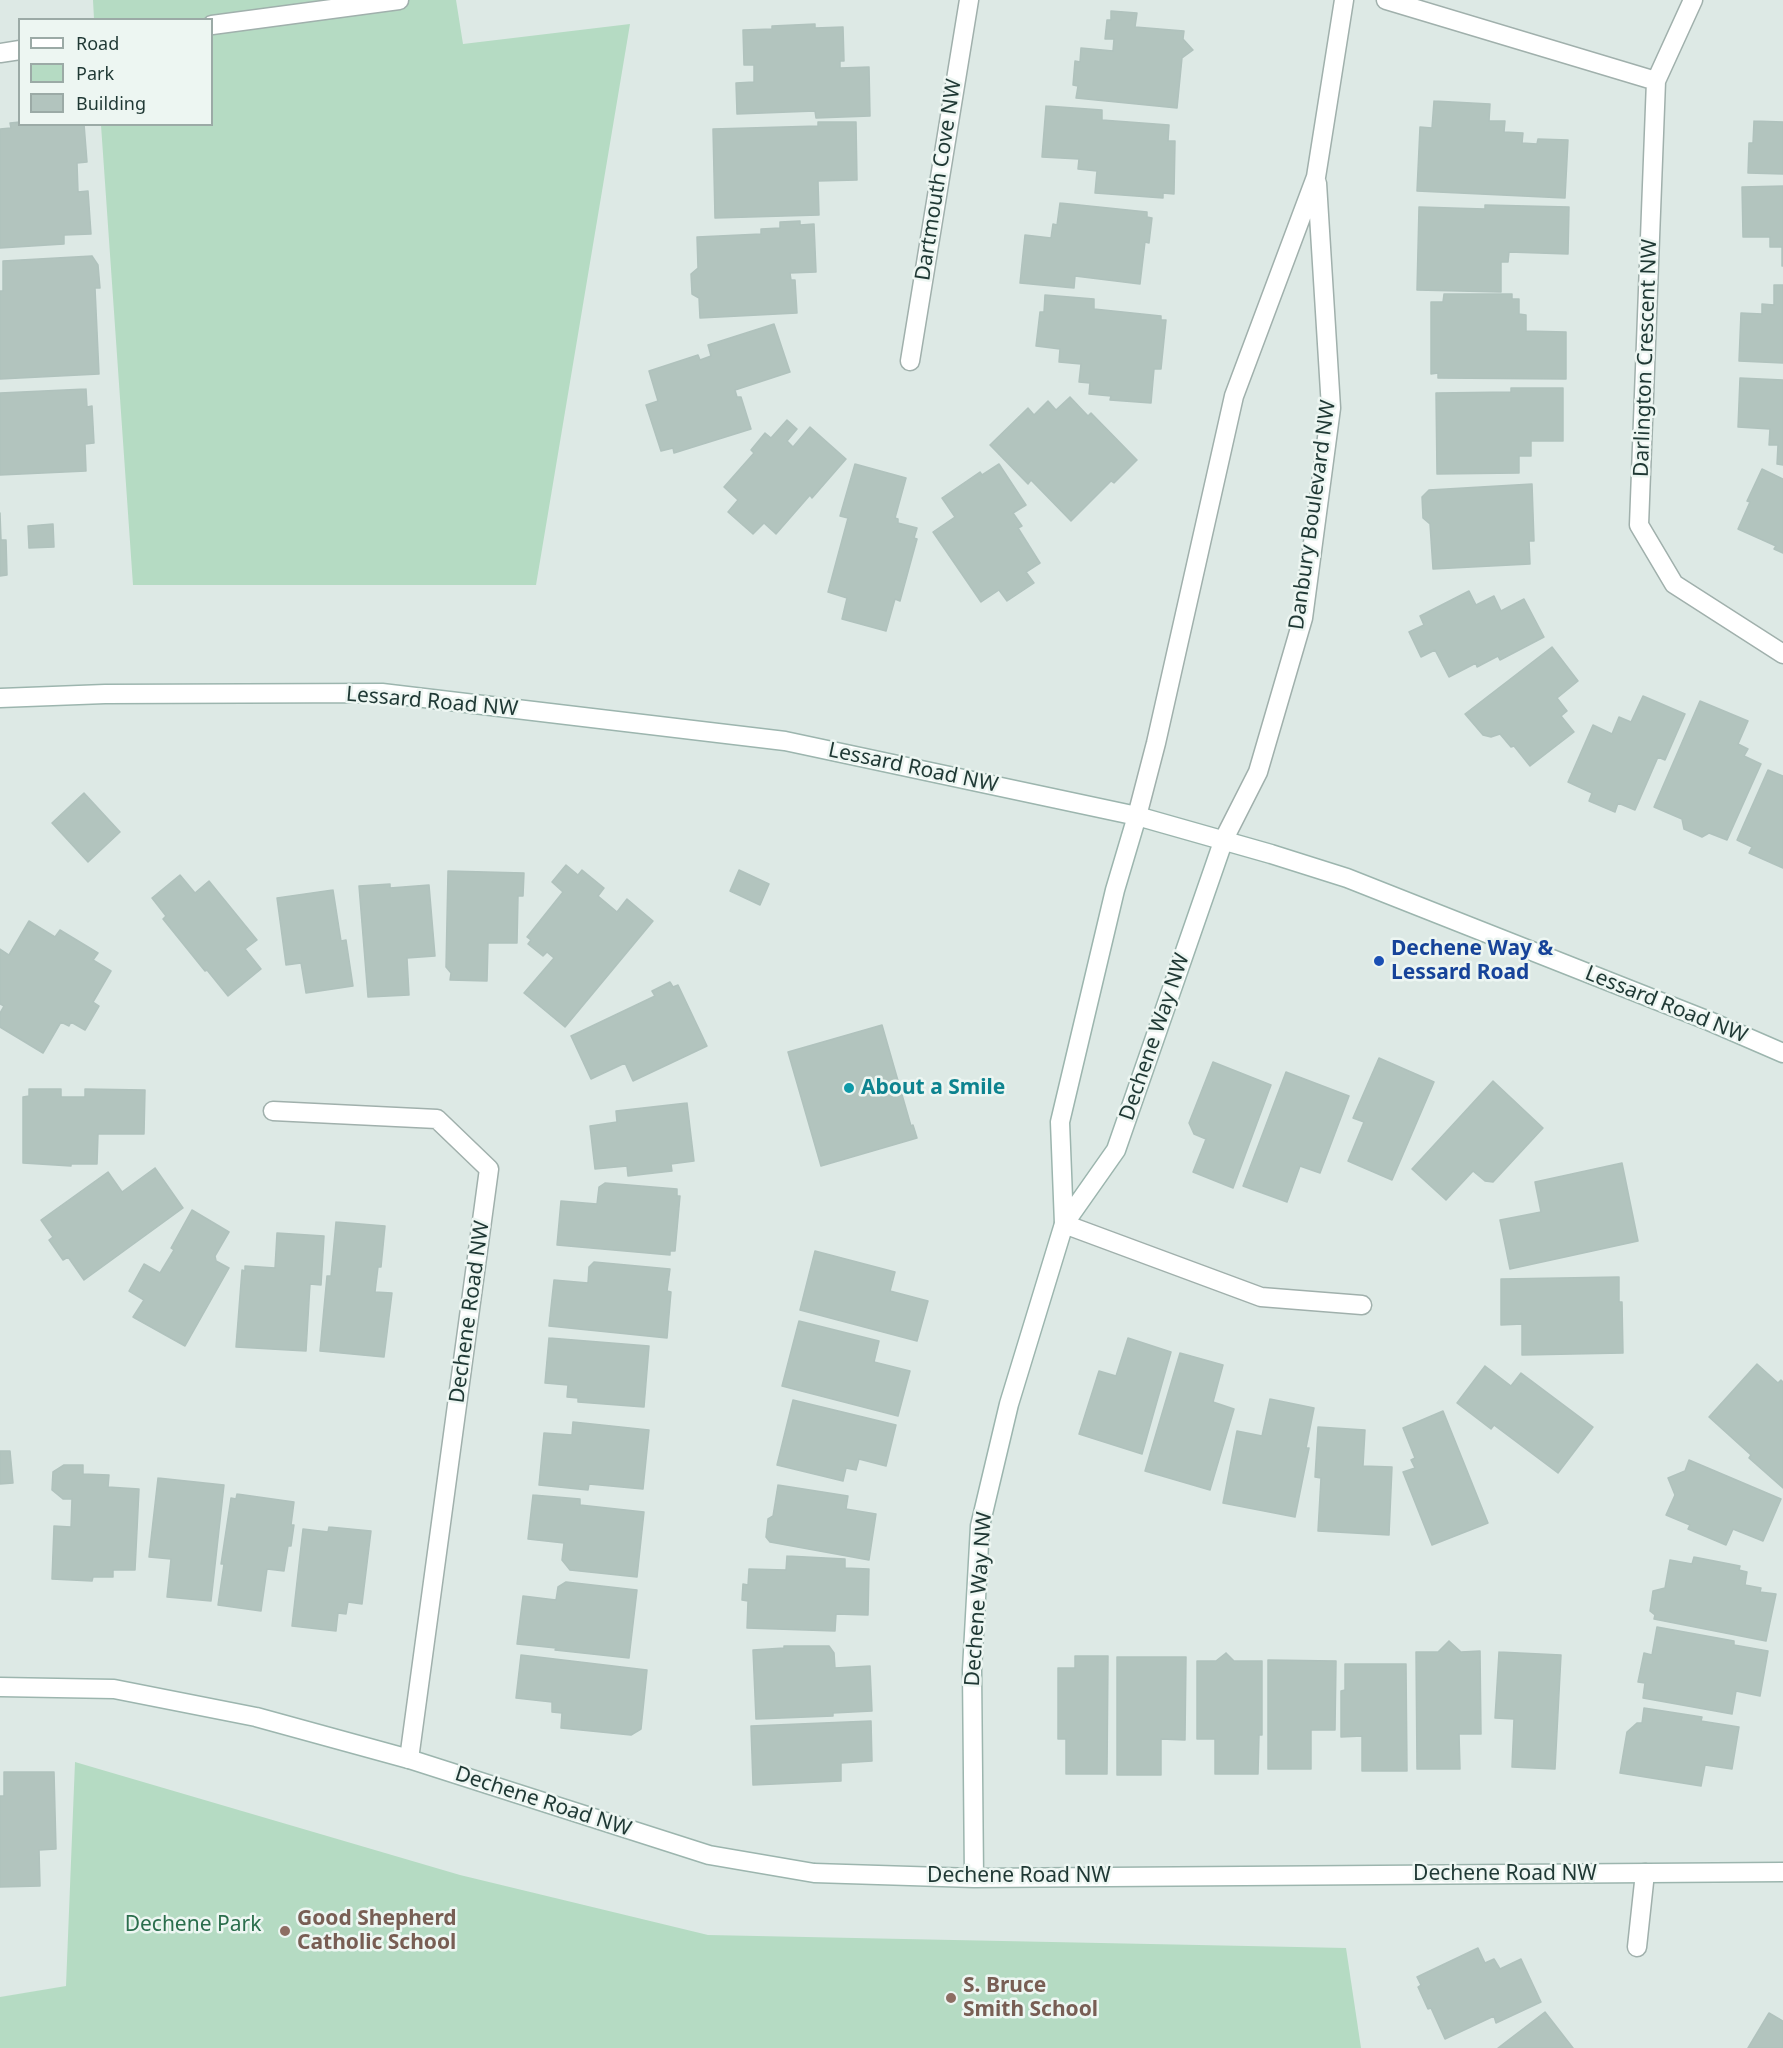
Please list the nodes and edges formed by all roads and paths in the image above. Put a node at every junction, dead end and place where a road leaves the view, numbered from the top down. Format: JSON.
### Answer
{"nodes":[{"id":1,"x":399,"y":0,"type":"edge"},
{"id":2,"x":969,"y":0,"type":"edge"},
{"id":3,"x":1344,"y":0,"type":"edge"},
{"id":4,"x":1386,"y":0,"type":"edge"},
{"id":5,"x":1693,"y":0,"type":"edge"},
{"id":6,"x":213,"y":25,"type":"edge"},
{"id":7,"x":18,"y":50,"type":"edge"},
{"id":8,"x":0,"y":52,"type":"edge"},
{"id":9,"x":1656,"y":81,"type":"junction"},
{"id":10,"x":1316,"y":177,"type":"junction"},
{"id":11,"x":909,"y":361,"type":"dead end"},
{"id":12,"x":1783,"y":654,"type":"edge"},
{"id":13,"x":0,"y":698,"type":"edge"},
{"id":14,"x":1137,"y":816,"type":"junction"},
{"id":15,"x":1224,"y":839,"type":"junction"},
{"id":16,"x":1783,"y":1053,"type":"edge"},
{"id":17,"x":273,"y":1112,"type":"dead end"},
{"id":18,"x":1064,"y":1224,"type":"junction"},
{"id":19,"x":1362,"y":1305,"type":"dead end"},
{"id":20,"x":0,"y":1687,"type":"edge"},
{"id":21,"x":409,"y":1760,"type":"junction"},
{"id":22,"x":1783,"y":1872,"type":"edge"},
{"id":23,"x":1646,"y":1873,"type":"junction"},
{"id":24,"x":974,"y":1878,"type":"junction"},
{"id":25,"x":1637,"y":1947,"type":"dead end"}],
"edges":[{"from":1,"to":6,"type":"street"},
{"from":2,"to":11,"type":"street","name":"Dartmouth Cove NW"},
{"from":3,"to":10,"type":"street","name":"Danbury Boulevard NW"},
{"from":4,"to":9,"type":"street"},
{"from":5,"to":9,"type":"street","name":"Darlington Crescent NW"},
{"from":7,"to":8,"type":"street"},
{"from":9,"to":12,"type":"street","name":"Darlington Crescent NW"},
{"from":10,"to":14,"type":"street","name":"Danbury Boulevard NW"},
{"from":10,"to":15,"type":"street","name":"Danbury Boulevard NW"},
{"from":13,"to":14,"type":"street","name":"Lessard Road NW"},
{"from":14,"to":15,"type":"street","name":"Lessard Road NW"},
{"from":14,"to":18,"type":"street","name":"Dechene Way NW"},
{"from":15,"to":16,"type":"street","name":"Lessard Road NW"},
{"from":15,"to":18,"type":"street","name":"Dechene Way NW"},
{"from":17,"to":21,"type":"street","name":"Dechene Road NW"},
{"from":18,"to":19,"type":"street"},
{"from":18,"to":24,"type":"street","name":"Dechene Way NW"},
{"from":20,"to":21,"type":"street","name":"Dechene Road NW"},
{"from":21,"to":24,"type":"street","name":"Dechene Road NW"},
{"from":22,"to":23,"type":"street","name":"Dechene Road NW"},
{"from":23,"to":24,"type":"street","name":"Dechene Road NW"},
{"from":23,"to":25,"type":"street"}]}
